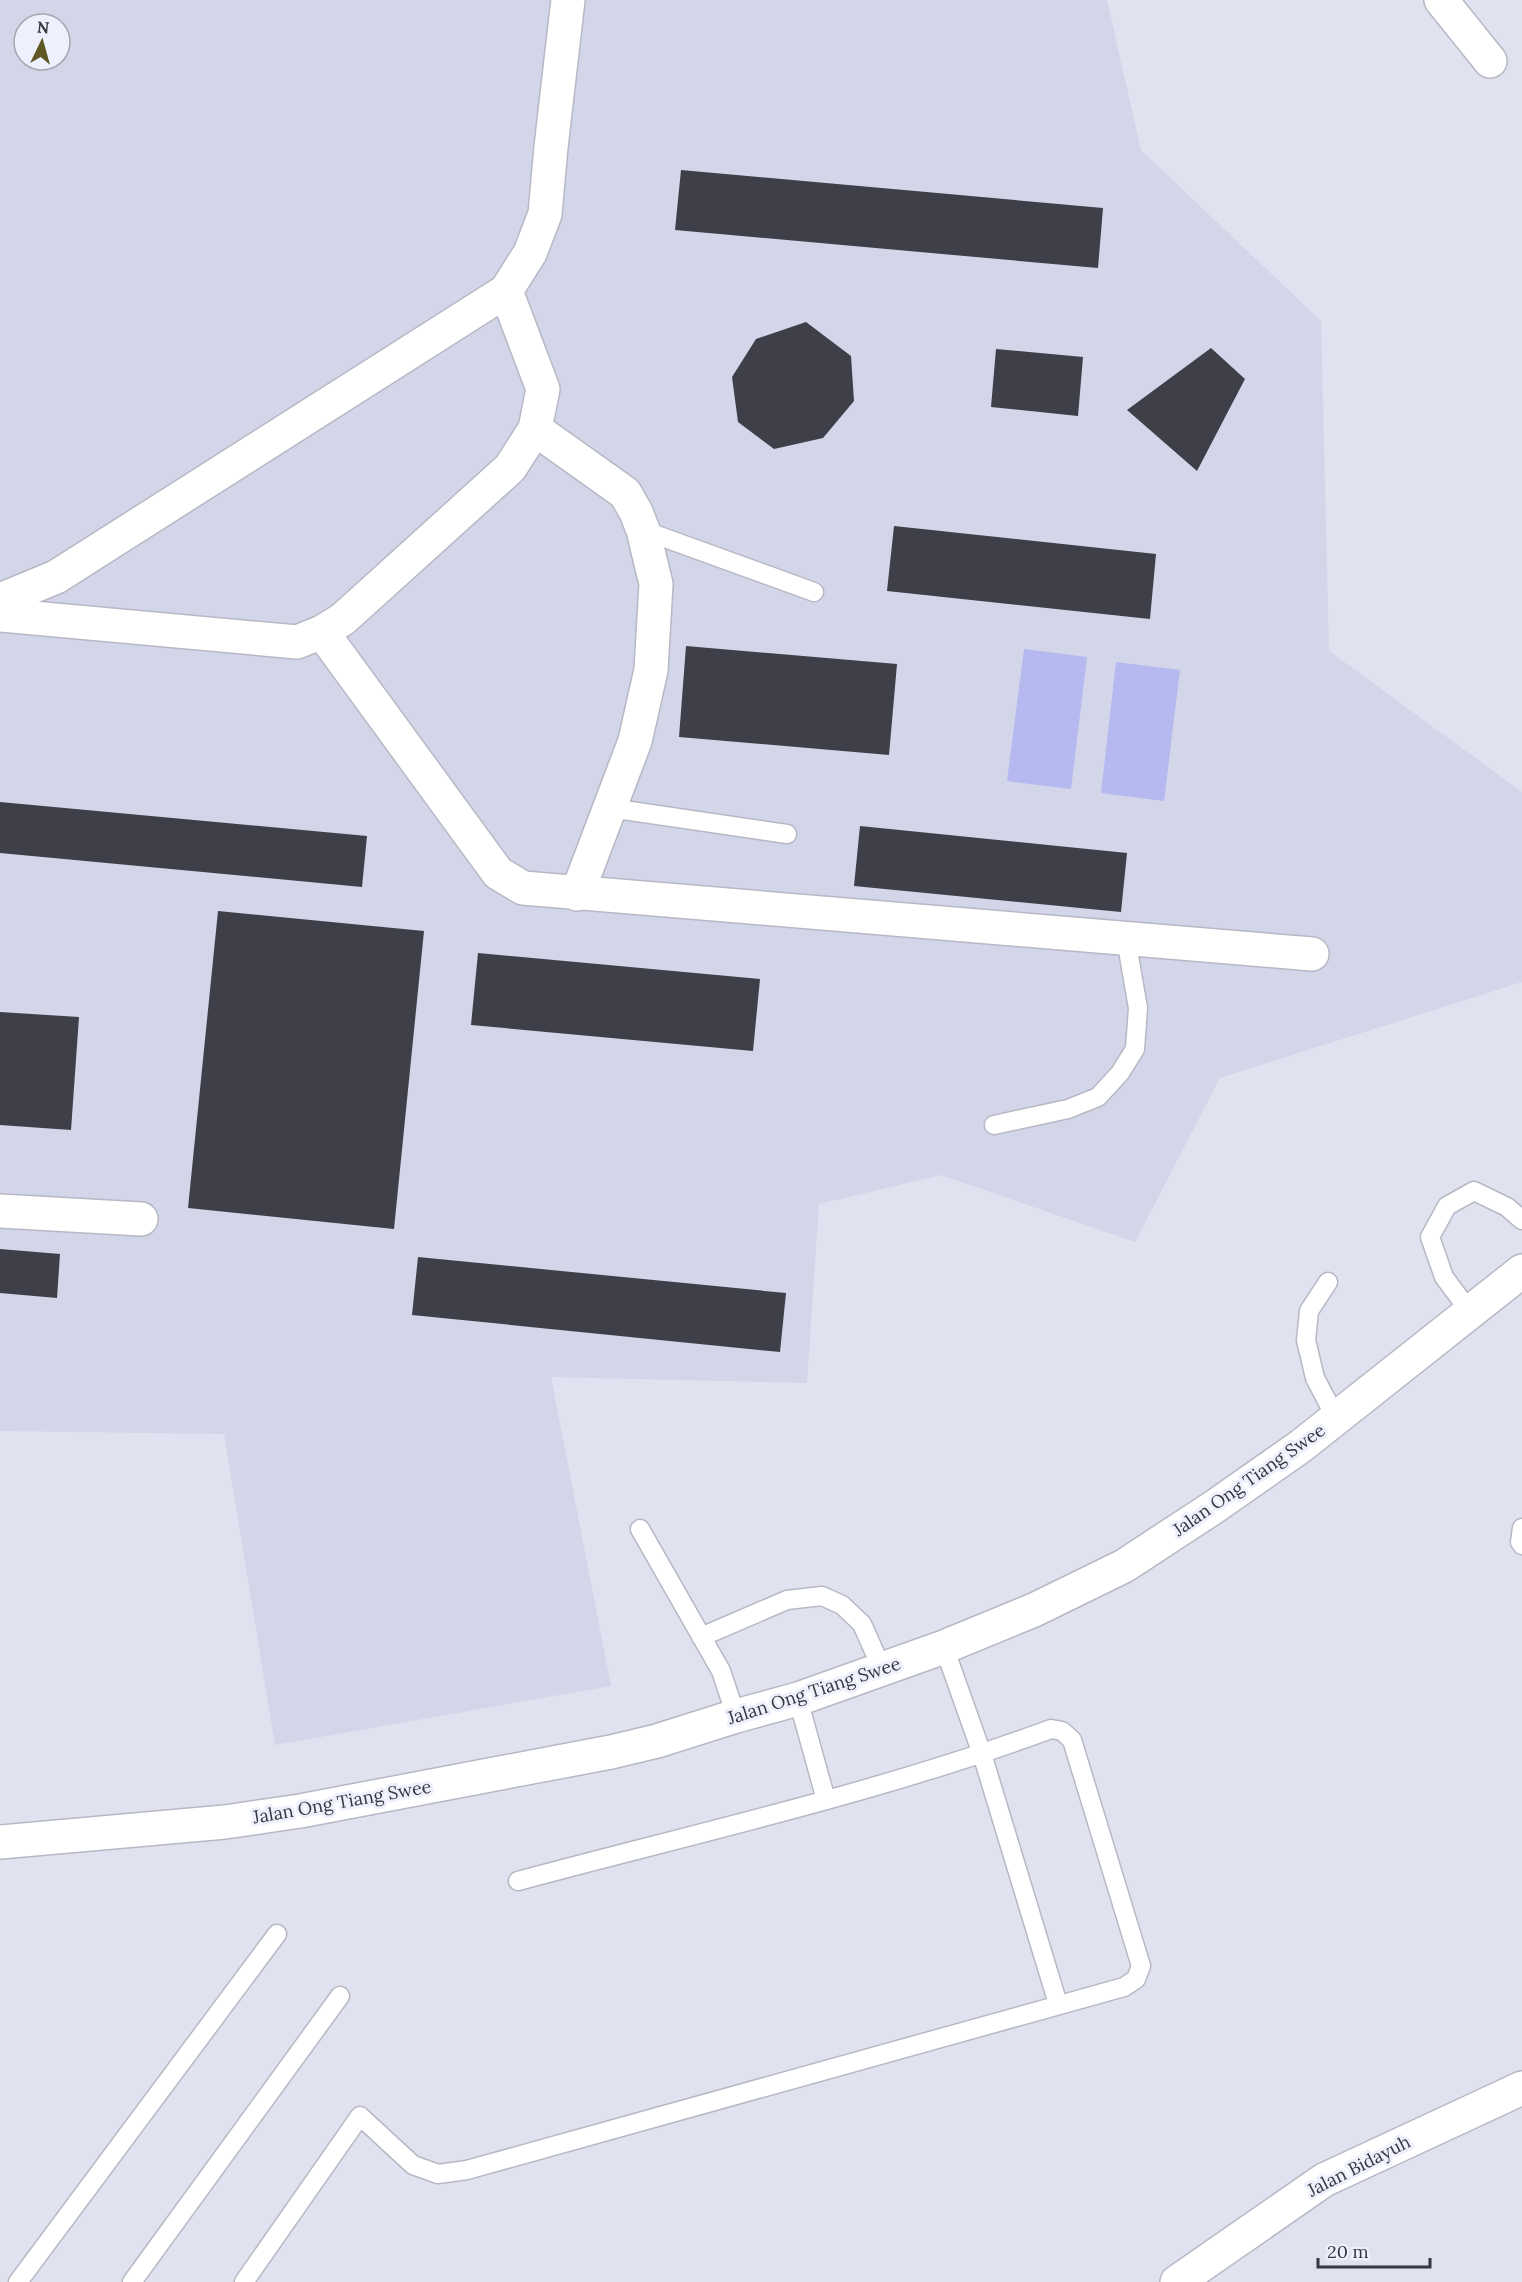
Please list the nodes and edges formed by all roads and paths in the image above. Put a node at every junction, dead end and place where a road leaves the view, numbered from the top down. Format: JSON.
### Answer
{"nodes":[{"id":1,"x":568,"y":0,"type":"edge"},
{"id":2,"x":1441,"y":0,"type":"edge"},
{"id":3,"x":1490,"y":61,"type":"dead end"},
{"id":4,"x":506,"y":291,"type":"junction"},
{"id":5,"x":535,"y":429,"type":"junction"},
{"id":6,"x":643,"y":530,"type":"junction"},
{"id":7,"x":0,"y":573,"type":"edge"},
{"id":8,"x":56,"y":577,"type":"junction"},
{"id":9,"x":814,"y":592,"type":"dead end"},
{"id":10,"x":0,"y":600,"type":"edge"},
{"id":11,"x":0,"y":615,"type":"edge"},
{"id":12,"x":322,"y":632,"type":"junction"},
{"id":13,"x":610,"y":808,"type":"junction"},
{"id":14,"x":787,"y":834,"type":"dead end"},
{"id":15,"x":577,"y":894,"type":"junction"},
{"id":16,"x":1126,"y":939,"type":"junction"},
{"id":17,"x":1312,"y":954,"type":"dead end"},
{"id":18,"x":994,"y":1125,"type":"dead end"},
{"id":19,"x":0,"y":1211,"type":"edge"},
{"id":20,"x":141,"y":1219,"type":"dead end"},
{"id":21,"x":1522,"y":1220,"type":"edge"},
{"id":22,"x":1328,"y":1282,"type":"dead end"},
{"id":23,"x":1518,"y":1282,"type":"edge"},
{"id":24,"x":1470,"y":1312,"type":"junction"},
{"id":25,"x":1336,"y":1418,"type":"junction"},
{"id":26,"x":640,"y":1528,"type":"dead end"},
{"id":27,"x":1522,"y":1528,"type":"edge"},
{"id":28,"x":1522,"y":1545,"type":"edge"},
{"id":29,"x":701,"y":1637,"type":"junction"},
{"id":30,"x":944,"y":1647,"type":"junction"},
{"id":31,"x":882,"y":1669,"type":"junction"},
{"id":32,"x":798,"y":1699,"type":"junction"},
{"id":33,"x":736,"y":1716,"type":"junction"},
{"id":34,"x":982,"y":1754,"type":"junction"},
{"id":35,"x":826,"y":1800,"type":"junction"},
{"id":36,"x":0,"y":1842,"type":"edge"},
{"id":37,"x":518,"y":1881,"type":"dead end"},
{"id":38,"x":277,"y":1934,"type":"dead end"},
{"id":39,"x":340,"y":1996,"type":"dead end"},
{"id":40,"x":1058,"y":2004,"type":"junction"},
{"id":41,"x":1522,"y":2088,"type":"edge"},
{"id":42,"x":18,"y":2282,"type":"edge"},
{"id":43,"x":132,"y":2282,"type":"edge"},
{"id":44,"x":244,"y":2282,"type":"edge"},
{"id":45,"x":1177,"y":2282,"type":"edge"}],
"edges":[{"from":1,"to":4,"type":"street"},
{"from":2,"to":3,"type":"street"},
{"from":4,"to":5,"type":"street"},
{"from":4,"to":8,"type":"street"},
{"from":5,"to":6,"type":"street"},
{"from":5,"to":12,"type":"street"},
{"from":6,"to":9,"type":"lane"},
{"from":6,"to":13,"type":"street"},
{"from":7,"to":8,"type":"street"},
{"from":8,"to":10,"type":"street"},
{"from":11,"to":12,"type":"street"},
{"from":12,"to":15,"type":"street"},
{"from":13,"to":14,"type":"lane"},
{"from":13,"to":15,"type":"street"},
{"from":15,"to":16,"type":"street"},
{"from":16,"to":17,"type":"street"},
{"from":16,"to":18,"type":"lane"},
{"from":19,"to":20,"type":"street"},
{"from":21,"to":24,"type":"lane"},
{"from":22,"to":25,"type":"lane"},
{"from":23,"to":24,"type":"street","name":"Jalan Ong Tiang Swee"},
{"from":24,"to":25,"type":"street","name":"Jalan Ong Tiang Swee"},
{"from":25,"to":30,"type":"street","name":"Jalan Ong Tiang Swee"},
{"from":26,"to":29,"type":"lane"},
{"from":27,"to":28,"type":"lane"},
{"from":29,"to":31,"type":"lane"},
{"from":29,"to":33,"type":"lane"},
{"from":30,"to":31,"type":"street","name":"Jalan Ong Tiang Swee"},
{"from":30,"to":34,"type":"lane"},
{"from":31,"to":32,"type":"street","name":"Jalan Ong Tiang Swee"},
{"from":32,"to":33,"type":"street","name":"Jalan Ong Tiang Swee"},
{"from":32,"to":35,"type":"lane"},
{"from":33,"to":36,"type":"street","name":"Jalan Ong Tiang Swee"},
{"from":34,"to":35,"type":"lane"},
{"from":34,"to":40,"type":"lane"},
{"from":34,"to":40,"type":"lane"},
{"from":35,"to":37,"type":"lane"},
{"from":38,"to":42,"type":"lane"},
{"from":39,"to":43,"type":"lane"},
{"from":40,"to":44,"type":"lane"},
{"from":41,"to":45,"type":"street","name":"Jalan Bidayuh"}]}
